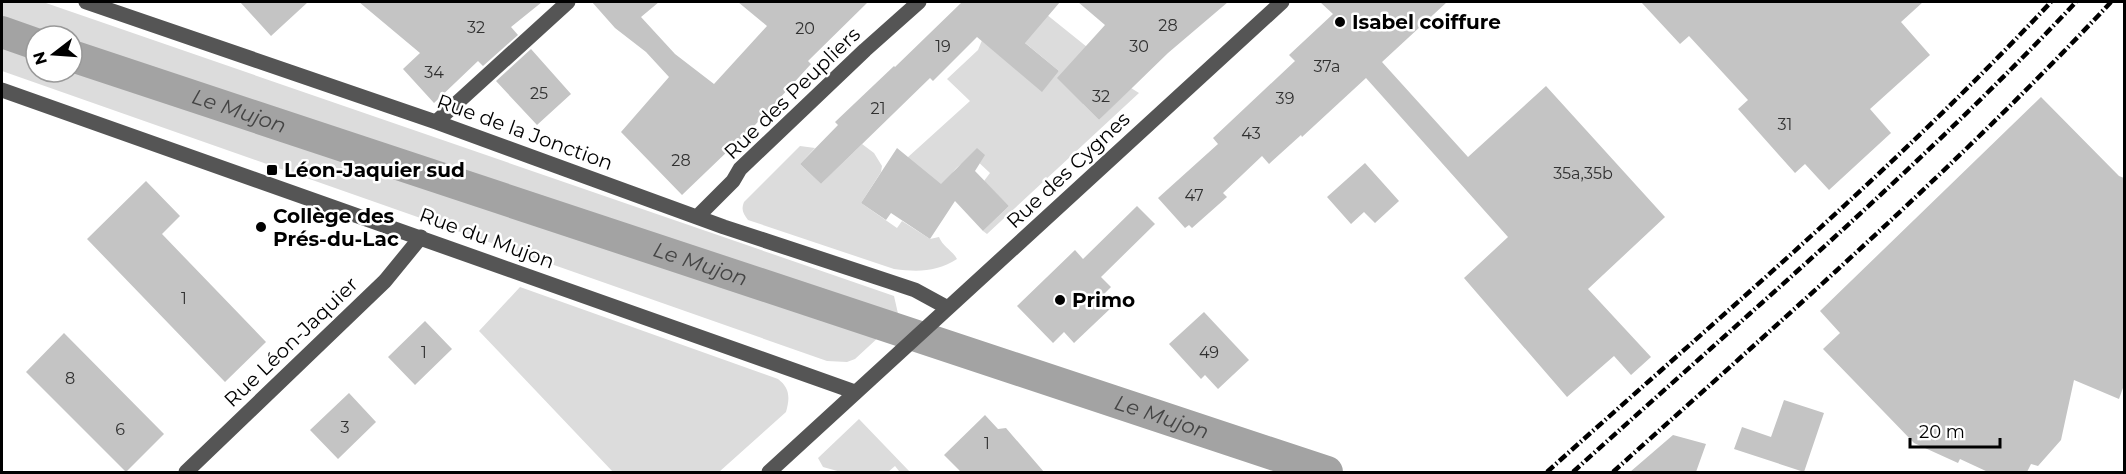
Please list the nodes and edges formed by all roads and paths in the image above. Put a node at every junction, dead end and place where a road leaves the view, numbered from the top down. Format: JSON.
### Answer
{"nodes":[{"id":1,"x":86,"y":2,"type":"edge"},
{"id":2,"x":568,"y":2,"type":"edge"},
{"id":3,"x":919,"y":2,"type":"edge"},
{"id":4,"x":1282,"y":2,"type":"edge"},
{"id":5,"x":2,"y":90,"type":"edge"},
{"id":6,"x":436,"y":122,"type":"junction"},
{"id":7,"x":698,"y":218,"type":"junction"},
{"id":8,"x":421,"y":237,"type":"junction"},
{"id":9,"x":944,"y":312,"type":"junction"},
{"id":10,"x":855,"y":392,"type":"junction"},
{"id":11,"x":186,"y":472,"type":"edge"},
{"id":12,"x":769,"y":472,"type":"edge"}],
"edges":[{"from":1,"to":6,"type":"street","name":"Rue de la Jonction"},
{"from":2,"to":6,"type":"street"},
{"from":3,"to":7,"type":"street","name":"Rue des Peupliers"},
{"from":4,"to":9,"type":"street","name":"Rue des Cygnes"},
{"from":5,"to":8,"type":"street","name":"Rue du Mujon"},
{"from":6,"to":7,"type":"street","name":"Rue de la Jonction"},
{"from":7,"to":9,"type":"street","name":"Rue de la Jonction"},
{"from":8,"to":10,"type":"street","name":"Rue du Mujon"},
{"from":8,"to":11,"type":"street","name":"Rue Léon-Jaquier"},
{"from":9,"to":10,"type":"street","name":"Rue des Cygnes"},
{"from":10,"to":12,"type":"street","name":"Rue des Cygnes"}]}
